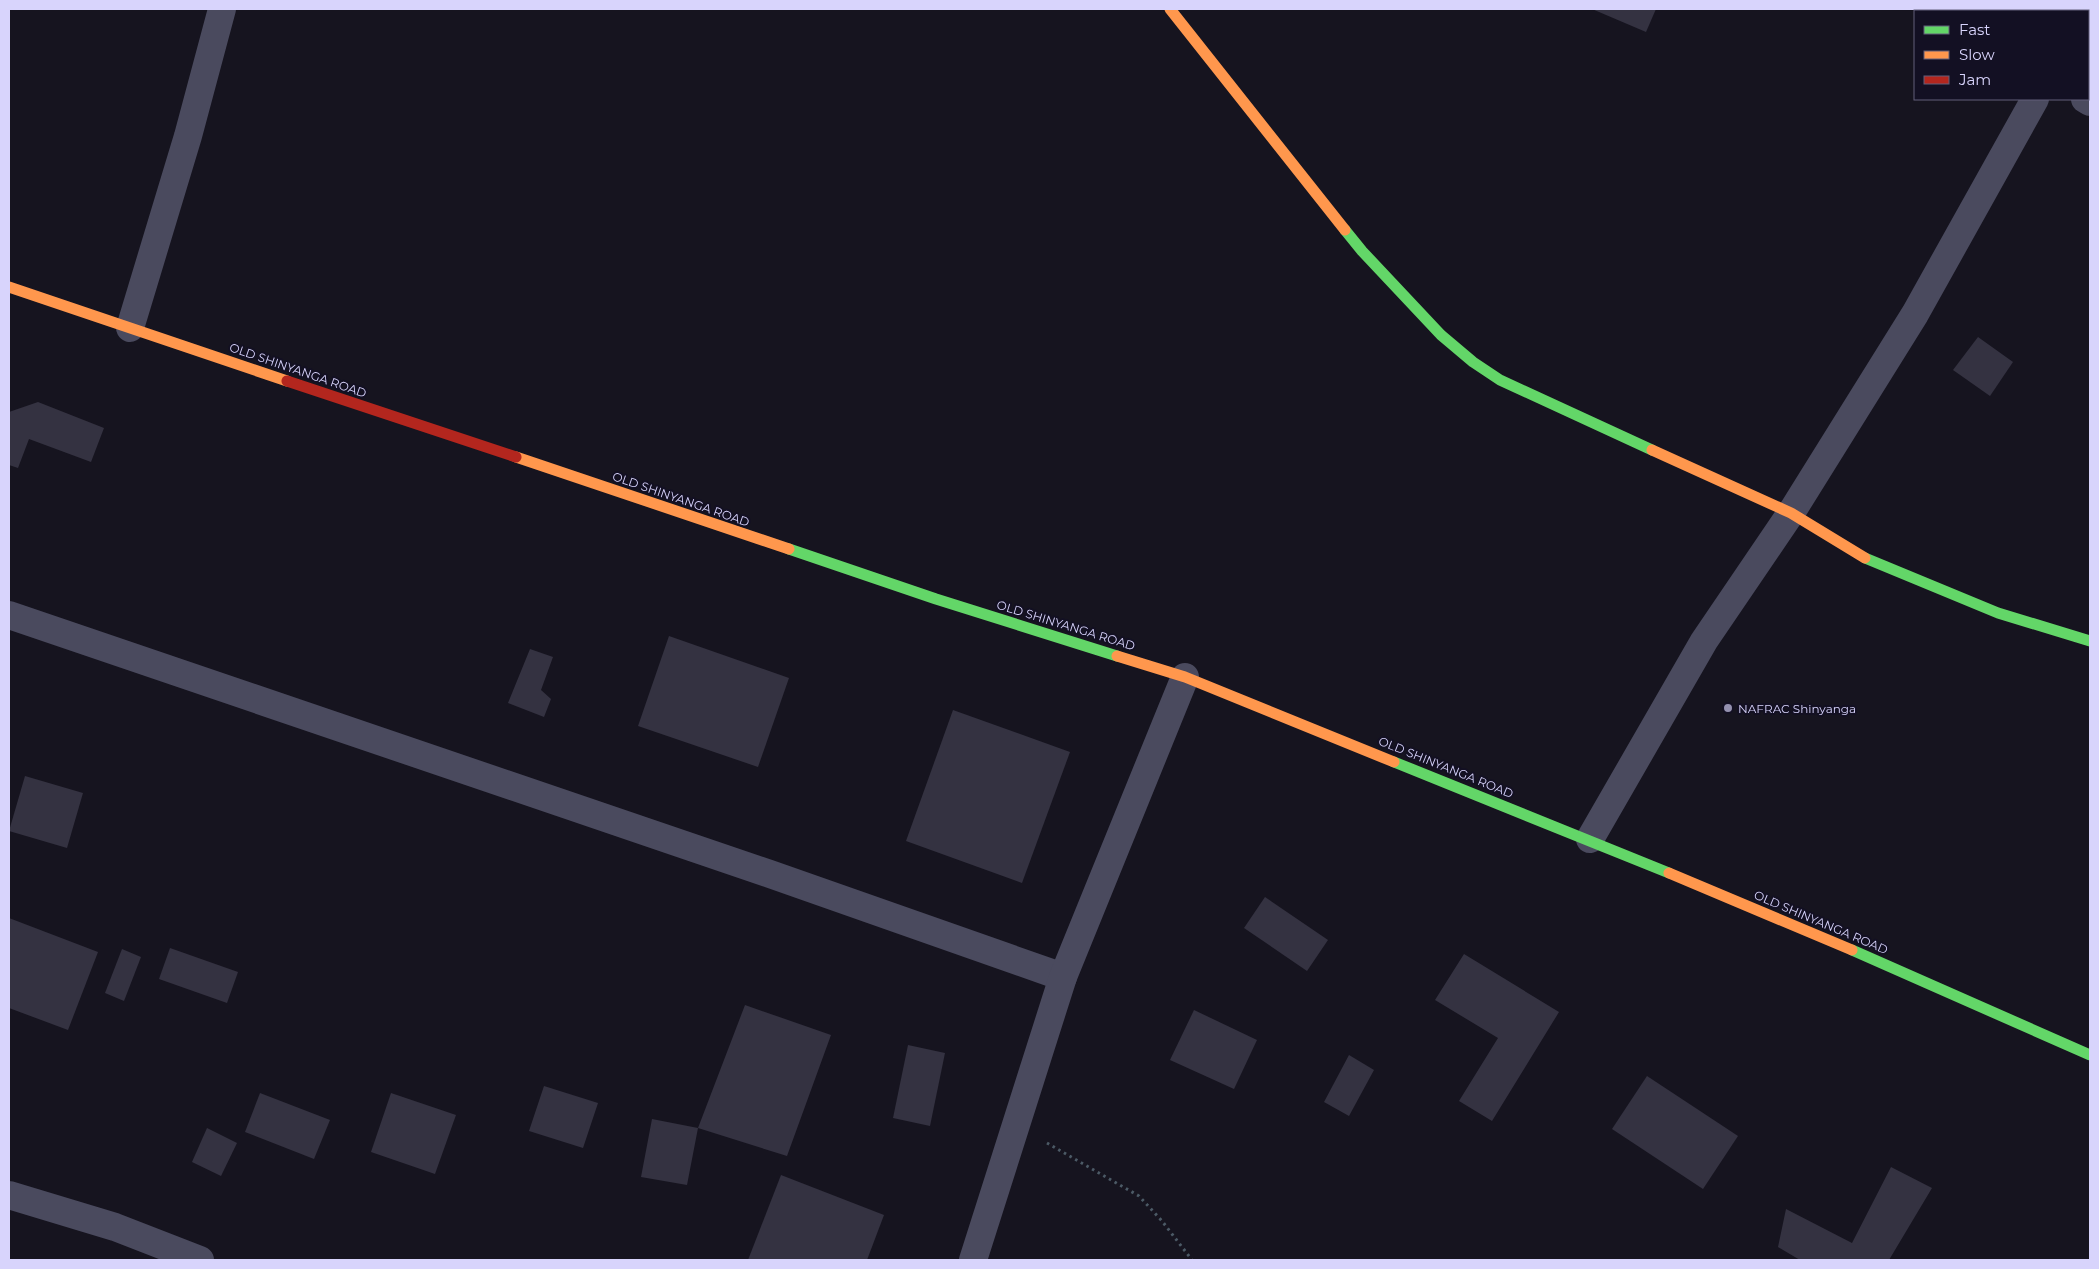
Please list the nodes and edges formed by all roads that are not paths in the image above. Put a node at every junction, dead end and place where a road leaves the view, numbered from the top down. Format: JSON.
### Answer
{"nodes":[{"id":1,"x":222,"y":9,"type":"edge"},
{"id":2,"x":1170,"y":9,"type":"edge"},
{"id":3,"x":2034,"y":100,"type":"edge"},
{"id":4,"x":9,"y":287,"type":"edge"},
{"id":5,"x":130,"y":328,"type":"junction"},
{"id":6,"x":1791,"y":513,"type":"junction"},
{"id":7,"x":9,"y":615,"type":"edge"},
{"id":8,"x":2090,"y":641,"type":"edge"},
{"id":9,"x":1185,"y":677,"type":"junction"},
{"id":10,"x":1590,"y":839,"type":"junction"},
{"id":11,"x":1063,"y":978,"type":"junction"},
{"id":12,"x":2090,"y":1055,"type":"edge"},
{"id":13,"x":9,"y":1195,"type":"edge"},
{"id":14,"x":200,"y":1260,"type":"edge"},
{"id":15,"x":973,"y":1260,"type":"edge"}],
"edges":[{"from":1,"to":5,"type":"street"},
{"from":2,"to":6,"type":"main road"},
{"from":3,"to":6,"type":"street"},
{"from":4,"to":5,"type":"main road","name":"OLD SHINYANGA ROAD"},
{"from":5,"to":9,"type":"main road","name":"OLD SHINYANGA ROAD"},
{"from":6,"to":8,"type":"main road"},
{"from":6,"to":10,"type":"street"},
{"from":7,"to":11,"type":"street"},
{"from":9,"to":10,"type":"main road","name":"OLD SHINYANGA ROAD"},
{"from":9,"to":11,"type":"street"},
{"from":10,"to":12,"type":"main road","name":"OLD SHINYANGA ROAD"},
{"from":11,"to":15,"type":"street"},
{"from":13,"to":14,"type":"street"}]}
